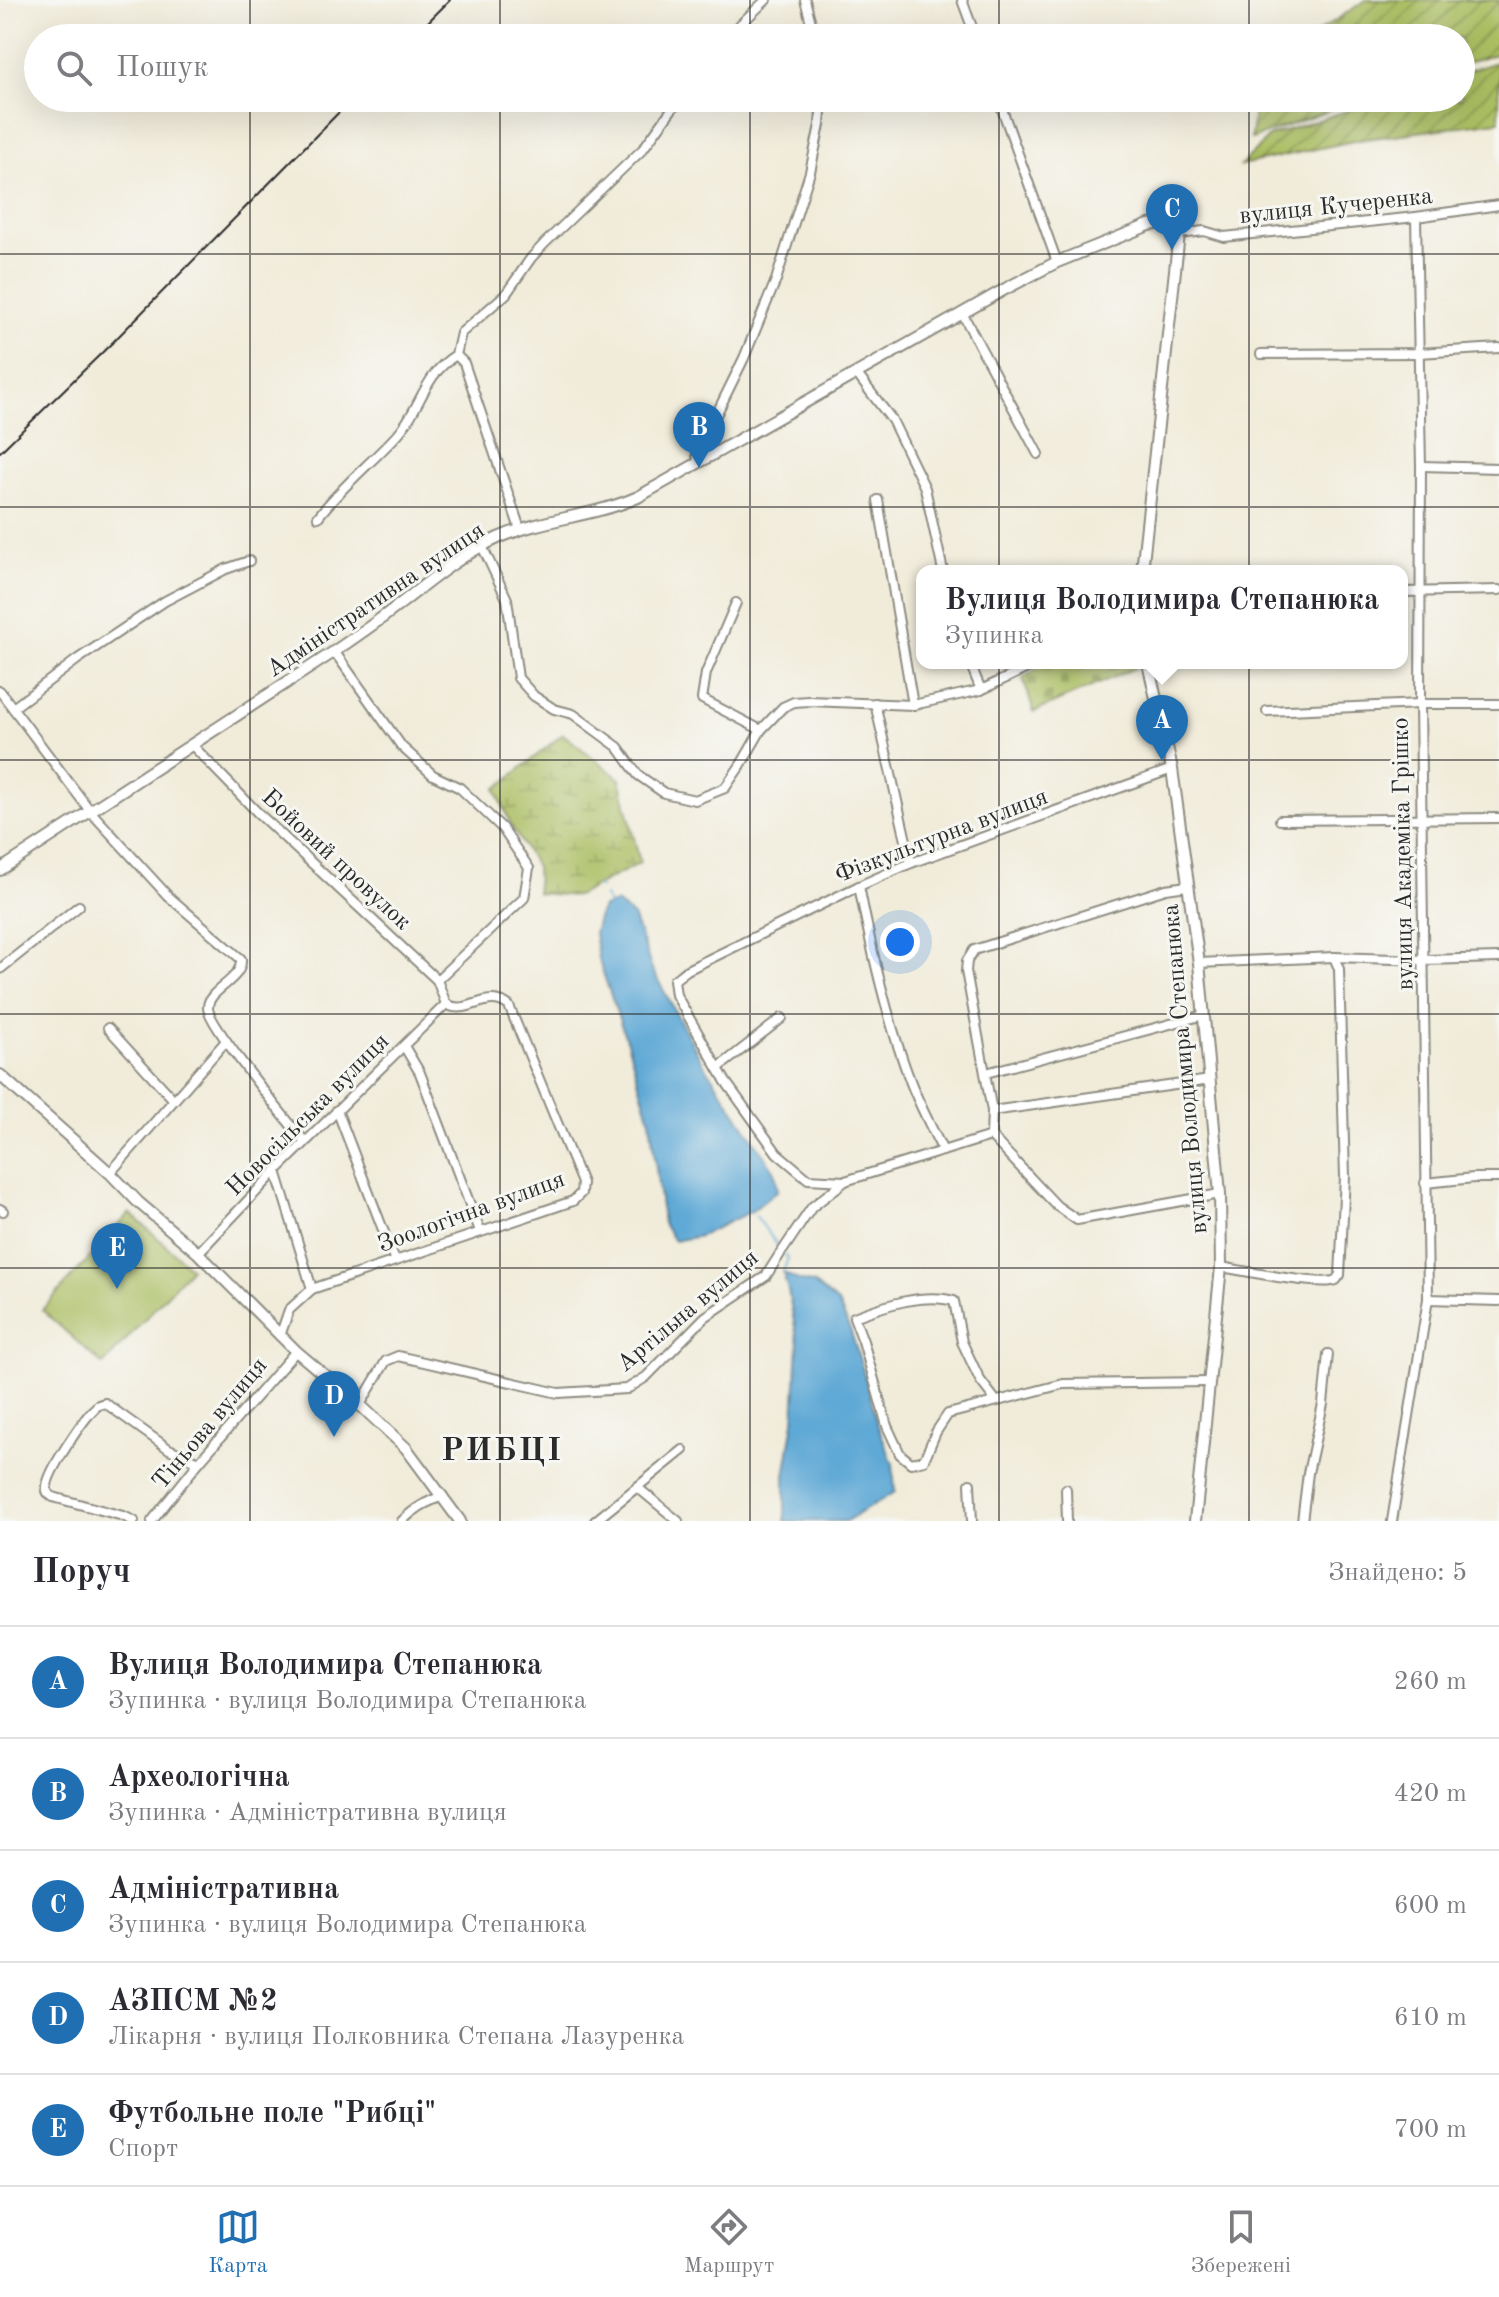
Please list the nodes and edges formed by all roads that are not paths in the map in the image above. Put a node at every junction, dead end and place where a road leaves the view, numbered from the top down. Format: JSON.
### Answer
{"nodes":[{"id":1,"x":766,"y":0,"type":"edge"},
{"id":2,"x":805,"y":0,"type":"edge"},
{"id":3,"x":962,"y":0,"type":"edge"},
{"id":4,"x":741,"y":24,"type":"edge"},
{"id":5,"x":811,"y":24,"type":"edge"},
{"id":6,"x":971,"y":24,"type":"edge"},
{"id":7,"x":670,"y":112,"type":"edge"},
{"id":8,"x":821,"y":112,"type":"edge"},
{"id":9,"x":1003,"y":112,"type":"edge"},
{"id":10,"x":1499,"y":205,"type":"edge"},
{"id":11,"x":1416,"y":217,"type":"junction"},
{"id":12,"x":1179,"y":234,"type":"junction"},
{"id":13,"x":1057,"y":262,"type":"junction"},
{"id":14,"x":962,"y":313,"type":"junction"},
{"id":15,"x":1499,"y":348,"type":"edge"},
{"id":16,"x":1419,"y":353,"type":"junction"},
{"id":17,"x":1261,"y":354,"type":"dead end"},
{"id":18,"x":456,"y":355,"type":"junction"},
{"id":19,"x":856,"y":373,"type":"junction"},
{"id":20,"x":1038,"y":454,"type":"dead end"},
{"id":21,"x":698,"y":463,"type":"junction"},
{"id":22,"x":1421,"y":466,"type":"junction"},
{"id":23,"x":1499,"y":468,"type":"edge"},
{"id":24,"x":878,"y":500,"type":"dead end"},
{"id":25,"x":318,"y":517,"type":"dead end"},
{"id":26,"x":520,"y":529,"type":"junction"},
{"id":27,"x":482,"y":546,"type":"junction"},
{"id":28,"x":249,"y":561,"type":"dead end"},
{"id":29,"x":942,"y":565,"type":"edge"},
{"id":30,"x":1143,"y":565,"type":"edge"},
{"id":31,"x":1499,"y":590,"type":"edge"},
{"id":32,"x":1422,"y":591,"type":"junction"},
{"id":33,"x":1408,"y":592,"type":"edge"},
{"id":34,"x":736,"y":603,"type":"dead end"},
{"id":35,"x":334,"y":651,"type":"junction"},
{"id":36,"x":972,"y":669,"type":"edge"},
{"id":37,"x":1025,"y":669,"type":"edge"},
{"id":38,"x":1149,"y":669,"type":"edge"},
{"id":39,"x":981,"y":690,"type":"junction"},
{"id":40,"x":0,"y":691,"type":"edge"},
{"id":41,"x":875,"y":703,"type":"junction"},
{"id":42,"x":1420,"y":704,"type":"junction"},
{"id":43,"x":1499,"y":704,"type":"edge"},
{"id":44,"x":913,"y":705,"type":"junction"},
{"id":45,"x":13,"y":708,"type":"junction"},
{"id":46,"x":1267,"y":711,"type":"dead end"},
{"id":47,"x":761,"y":730,"type":"junction"},
{"id":48,"x":193,"y":746,"type":"junction"},
{"id":49,"x":1172,"y":769,"type":"junction"},
{"id":50,"x":91,"y":812,"type":"junction"},
{"id":51,"x":1499,"y":818,"type":"edge"},
{"id":52,"x":1423,"y":819,"type":"junction"},
{"id":53,"x":1280,"y":820,"type":"dead end"},
{"id":54,"x":911,"y":863,"type":"junction"},
{"id":55,"x":0,"y":870,"type":"edge"},
{"id":56,"x":859,"y":886,"type":"junction"},
{"id":57,"x":1187,"y":886,"type":"junction"},
{"id":58,"x":79,"y":906,"type":"dead end"},
{"id":59,"x":1334,"y":957,"type":"junction"},
{"id":60,"x":1499,"y":958,"type":"edge"},
{"id":61,"x":1424,"y":960,"type":"junction"},
{"id":62,"x":1199,"y":963,"type":"junction"},
{"id":63,"x":0,"y":969,"type":"edge"},
{"id":64,"x":437,"y":980,"type":"junction"},
{"id":65,"x":446,"y":1004,"type":"junction"},
{"id":66,"x":1204,"y":1015,"type":"junction"},
{"id":67,"x":782,"y":1018,"type":"dead end"},
{"id":68,"x":108,"y":1028,"type":"dead end"},
{"id":69,"x":226,"y":1041,"type":"junction"},
{"id":70,"x":404,"y":1046,"type":"junction"},
{"id":71,"x":718,"y":1068,"type":"junction"},
{"id":72,"x":986,"y":1073,"type":"junction"},
{"id":73,"x":0,"y":1075,"type":"edge"},
{"id":74,"x":1210,"y":1080,"type":"junction"},
{"id":75,"x":174,"y":1100,"type":"junction"},
{"id":76,"x":337,"y":1110,"type":"junction"},
{"id":77,"x":992,"y":1111,"type":"junction"},
{"id":78,"x":991,"y":1136,"type":"junction"},
{"id":79,"x":305,"y":1142,"type":"junction"},
{"id":80,"x":943,"y":1151,"type":"junction"},
{"id":81,"x":276,"y":1171,"type":"junction"},
{"id":82,"x":110,"y":1173,"type":"junction"},
{"id":83,"x":1499,"y":1178,"type":"edge"},
{"id":84,"x":845,"y":1181,"type":"junction"},
{"id":85,"x":1425,"y":1183,"type":"junction"},
{"id":86,"x":1220,"y":1194,"type":"junction"},
{"id":87,"x":480,"y":1231,"type":"junction"},
{"id":88,"x":198,"y":1253,"type":"junction"},
{"id":89,"x":395,"y":1261,"type":"junction"},
{"id":90,"x":1221,"y":1267,"type":"junction"},
{"id":91,"x":312,"y":1289,"type":"junction"},
{"id":92,"x":1428,"y":1299,"type":"junction"},
{"id":93,"x":1499,"y":1301,"type":"edge"},
{"id":94,"x":280,"y":1336,"type":"junction"},
{"id":95,"x":296,"y":1351,"type":"junction"},
{"id":96,"x":1328,"y":1354,"type":"dead end"},
{"id":97,"x":1208,"y":1382,"type":"junction"},
{"id":98,"x":996,"y":1401,"type":"junction"},
{"id":99,"x":360,"y":1405,"type":"junction"},
{"id":100,"x":683,"y":1450,"type":"dead end"},
{"id":101,"x":199,"y":1462,"type":"junction"},
{"id":102,"x":970,"y":1484,"type":"dead end"},
{"id":103,"x":637,"y":1487,"type":"junction"},
{"id":104,"x":1066,"y":1489,"type":"dead end"},
{"id":105,"x":443,"y":1496,"type":"junction"},
{"id":106,"x":134,"y":1521,"type":"edge"},
{"id":107,"x":152,"y":1521,"type":"edge"},
{"id":108,"x":402,"y":1521,"type":"edge"},
{"id":109,"x":460,"y":1521,"type":"edge"},
{"id":110,"x":595,"y":1521,"type":"edge"},
{"id":111,"x":678,"y":1521,"type":"edge"},
{"id":112,"x":972,"y":1521,"type":"edge"},
{"id":113,"x":1067,"y":1521,"type":"edge"},
{"id":114,"x":1195,"y":1521,"type":"edge"},
{"id":115,"x":1302,"y":1521,"type":"edge"},
{"id":116,"x":1392,"y":1521,"type":"edge"}],
"edges":[{"from":1,"to":4,"type":"street"},
{"from":2,"to":5,"type":"street"},
{"from":3,"to":6,"type":"street"},
{"from":7,"to":18,"type":"street"},
{"from":8,"to":21,"type":"street"},
{"from":9,"to":13,"type":"street"},
{"from":10,"to":11,"type":"street","name":"вулиця Кучеренка"},
{"from":11,"to":12,"type":"street","name":"вулиця Кучеренка"},
{"from":11,"to":16,"type":"street","name":"вулиця Академіка Грішко"},
{"from":12,"to":13,"type":"street","name":"Адміністративна вулиця"},
{"from":12,"to":30,"type":"street"},
{"from":13,"to":14,"type":"street","name":"Адміністративна вулиця"},
{"from":14,"to":19,"type":"street","name":"Адміністративна вулиця"},
{"from":14,"to":20,"type":"street"},
{"from":15,"to":16,"type":"street"},
{"from":16,"to":17,"type":"street"},
{"from":16,"to":22,"type":"street","name":"вулиця Академіка Грішко"},
{"from":18,"to":25,"type":"street"},
{"from":18,"to":26,"type":"street"},
{"from":19,"to":21,"type":"street","name":"Адміністративна вулиця"},
{"from":19,"to":29,"type":"street"},
{"from":21,"to":26,"type":"street","name":"Адміністративна вулиця"},
{"from":22,"to":23,"type":"street"},
{"from":22,"to":32,"type":"street","name":"вулиця Академіка Грішко"},
{"from":24,"to":44,"type":"street"},
{"from":26,"to":27,"type":"street","name":"Адміністративна вулиця"},
{"from":27,"to":35,"type":"street","name":"Адміністративна вулиця"},
{"from":27,"to":47,"type":"street"},
{"from":28,"to":45,"type":"street"},
{"from":31,"to":32,"type":"street"},
{"from":32,"to":33,"type":"street"},
{"from":32,"to":42,"type":"street","name":"вулиця Академіка Грішко"},
{"from":34,"to":47,"type":"street"},
{"from":35,"to":48,"type":"street","name":"Адміністративна вулиця"},
{"from":35,"to":64,"type":"street"},
{"from":36,"to":39,"type":"street"},
{"from":37,"to":39,"type":"street"},
{"from":38,"to":49,"type":"street","name":"вулиця Володимира Степанюка"},
{"from":39,"to":44,"type":"street"},
{"from":40,"to":45,"type":"street"},
{"from":41,"to":44,"type":"street"},
{"from":41,"to":47,"type":"street"},
{"from":41,"to":54,"type":"street"},
{"from":42,"to":43,"type":"street"},
{"from":42,"to":46,"type":"street"},
{"from":42,"to":52,"type":"street","name":"вулиця Академіка Грішко"},
{"from":45,"to":50,"type":"street"},
{"from":48,"to":50,"type":"street","name":"Адміністративна вулиця"},
{"from":48,"to":64,"type":"street","name":"Бойовий провулок"},
{"from":49,"to":54,"type":"street","name":"Фізкультурна вулиця"},
{"from":49,"to":57,"type":"street","name":"вулиця Володимира Степанюка"},
{"from":50,"to":55,"type":"street","name":"Адміністративна вулиця"},
{"from":50,"to":69,"type":"street"},
{"from":51,"to":52,"type":"street"},
{"from":52,"to":53,"type":"street"},
{"from":52,"to":61,"type":"street","name":"вулиця Академіка Грішко"},
{"from":54,"to":56,"type":"street","name":"Фізкультурна вулиця"},
{"from":56,"to":71,"type":"street","name":"Фізкультурна вулиця"},
{"from":56,"to":80,"type":"street"},
{"from":57,"to":62,"type":"street","name":"вулиця Володимира Степанюка"},
{"from":57,"to":72,"type":"street"},
{"from":58,"to":63,"type":"street"},
{"from":59,"to":61,"type":"street"},
{"from":59,"to":62,"type":"street"},
{"from":59,"to":90,"type":"street"},
{"from":60,"to":61,"type":"street"},
{"from":61,"to":85,"type":"street","name":"вулиця Академіка Грішко"},
{"from":62,"to":66,"type":"street","name":"вулиця Володимира Степанюка"},
{"from":64,"to":65,"type":"street","name":"Бойовий провулок"},
{"from":65,"to":70,"type":"street","name":"Новосільська вулиця"},
{"from":65,"to":87,"type":"street","name":"Зоологічна вулиця"},
{"from":66,"to":72,"type":"street"},
{"from":66,"to":74,"type":"street","name":"вулиця Володимира Степанюка"},
{"from":67,"to":71,"type":"street"},
{"from":68,"to":75,"type":"street"},
{"from":69,"to":75,"type":"street"},
{"from":69,"to":79,"type":"street"},
{"from":70,"to":76,"type":"street","name":"Новосільська вулиця"},
{"from":70,"to":87,"type":"street"},
{"from":71,"to":84,"type":"street"},
{"from":72,"to":77,"type":"street"},
{"from":73,"to":82,"type":"street"},
{"from":74,"to":77,"type":"street"},
{"from":74,"to":86,"type":"street","name":"вулиця Володимира Степанюка"},
{"from":75,"to":82,"type":"street"},
{"from":76,"to":79,"type":"street","name":"Новосільська вулиця"},
{"from":76,"to":89,"type":"street"},
{"from":77,"to":78,"type":"street"},
{"from":78,"to":80,"type":"street","name":"Артільна вулиця"},
{"from":78,"to":86,"type":"street"},
{"from":79,"to":81,"type":"street","name":"Новосільська вулиця"},
{"from":80,"to":84,"type":"street","name":"Артільна вулиця"},
{"from":81,"to":88,"type":"street","name":"Новосільська вулиця"},
{"from":81,"to":91,"type":"street"},
{"from":82,"to":88,"type":"street"},
{"from":83,"to":85,"type":"street"},
{"from":84,"to":99,"type":"street","name":"Артільна вулиця"},
{"from":85,"to":92,"type":"street","name":"вулиця Академіка Грішко"},
{"from":86,"to":90,"type":"street","name":"вулиця Володимира Степанюка"},
{"from":87,"to":89,"type":"street","name":"Зоологічна вулиця"},
{"from":88,"to":94,"type":"street"},
{"from":89,"to":91,"type":"street","name":"Зоологічна вулиця"},
{"from":90,"to":97,"type":"street","name":"вулиця Володимира Степанюка"},
{"from":91,"to":94,"type":"street","name":"Зоологічна вулиця"},
{"from":92,"to":93,"type":"street"},
{"from":92,"to":116,"type":"street","name":"вулиця Академіка Грішко"},
{"from":94,"to":95,"type":"street"},
{"from":95,"to":99,"type":"street"},
{"from":95,"to":101,"type":"street","name":"Тіньова вулиця"},
{"from":96,"to":115,"type":"street"},
{"from":97,"to":98,"type":"street"},
{"from":97,"to":114,"type":"street","name":"вулиця Володимира Степанюка"},
{"from":98,"to":98,"type":"street"},
{"from":99,"to":105,"type":"street"},
{"from":100,"to":103,"type":"street"},
{"from":101,"to":106,"type":"street"},
{"from":101,"to":107,"type":"street","name":"Тіньова вулиця"},
{"from":102,"to":112,"type":"street"},
{"from":103,"to":110,"type":"street"},
{"from":103,"to":111,"type":"street"},
{"from":104,"to":113,"type":"street"},
{"from":105,"to":108,"type":"street"},
{"from":105,"to":109,"type":"street"}]}
